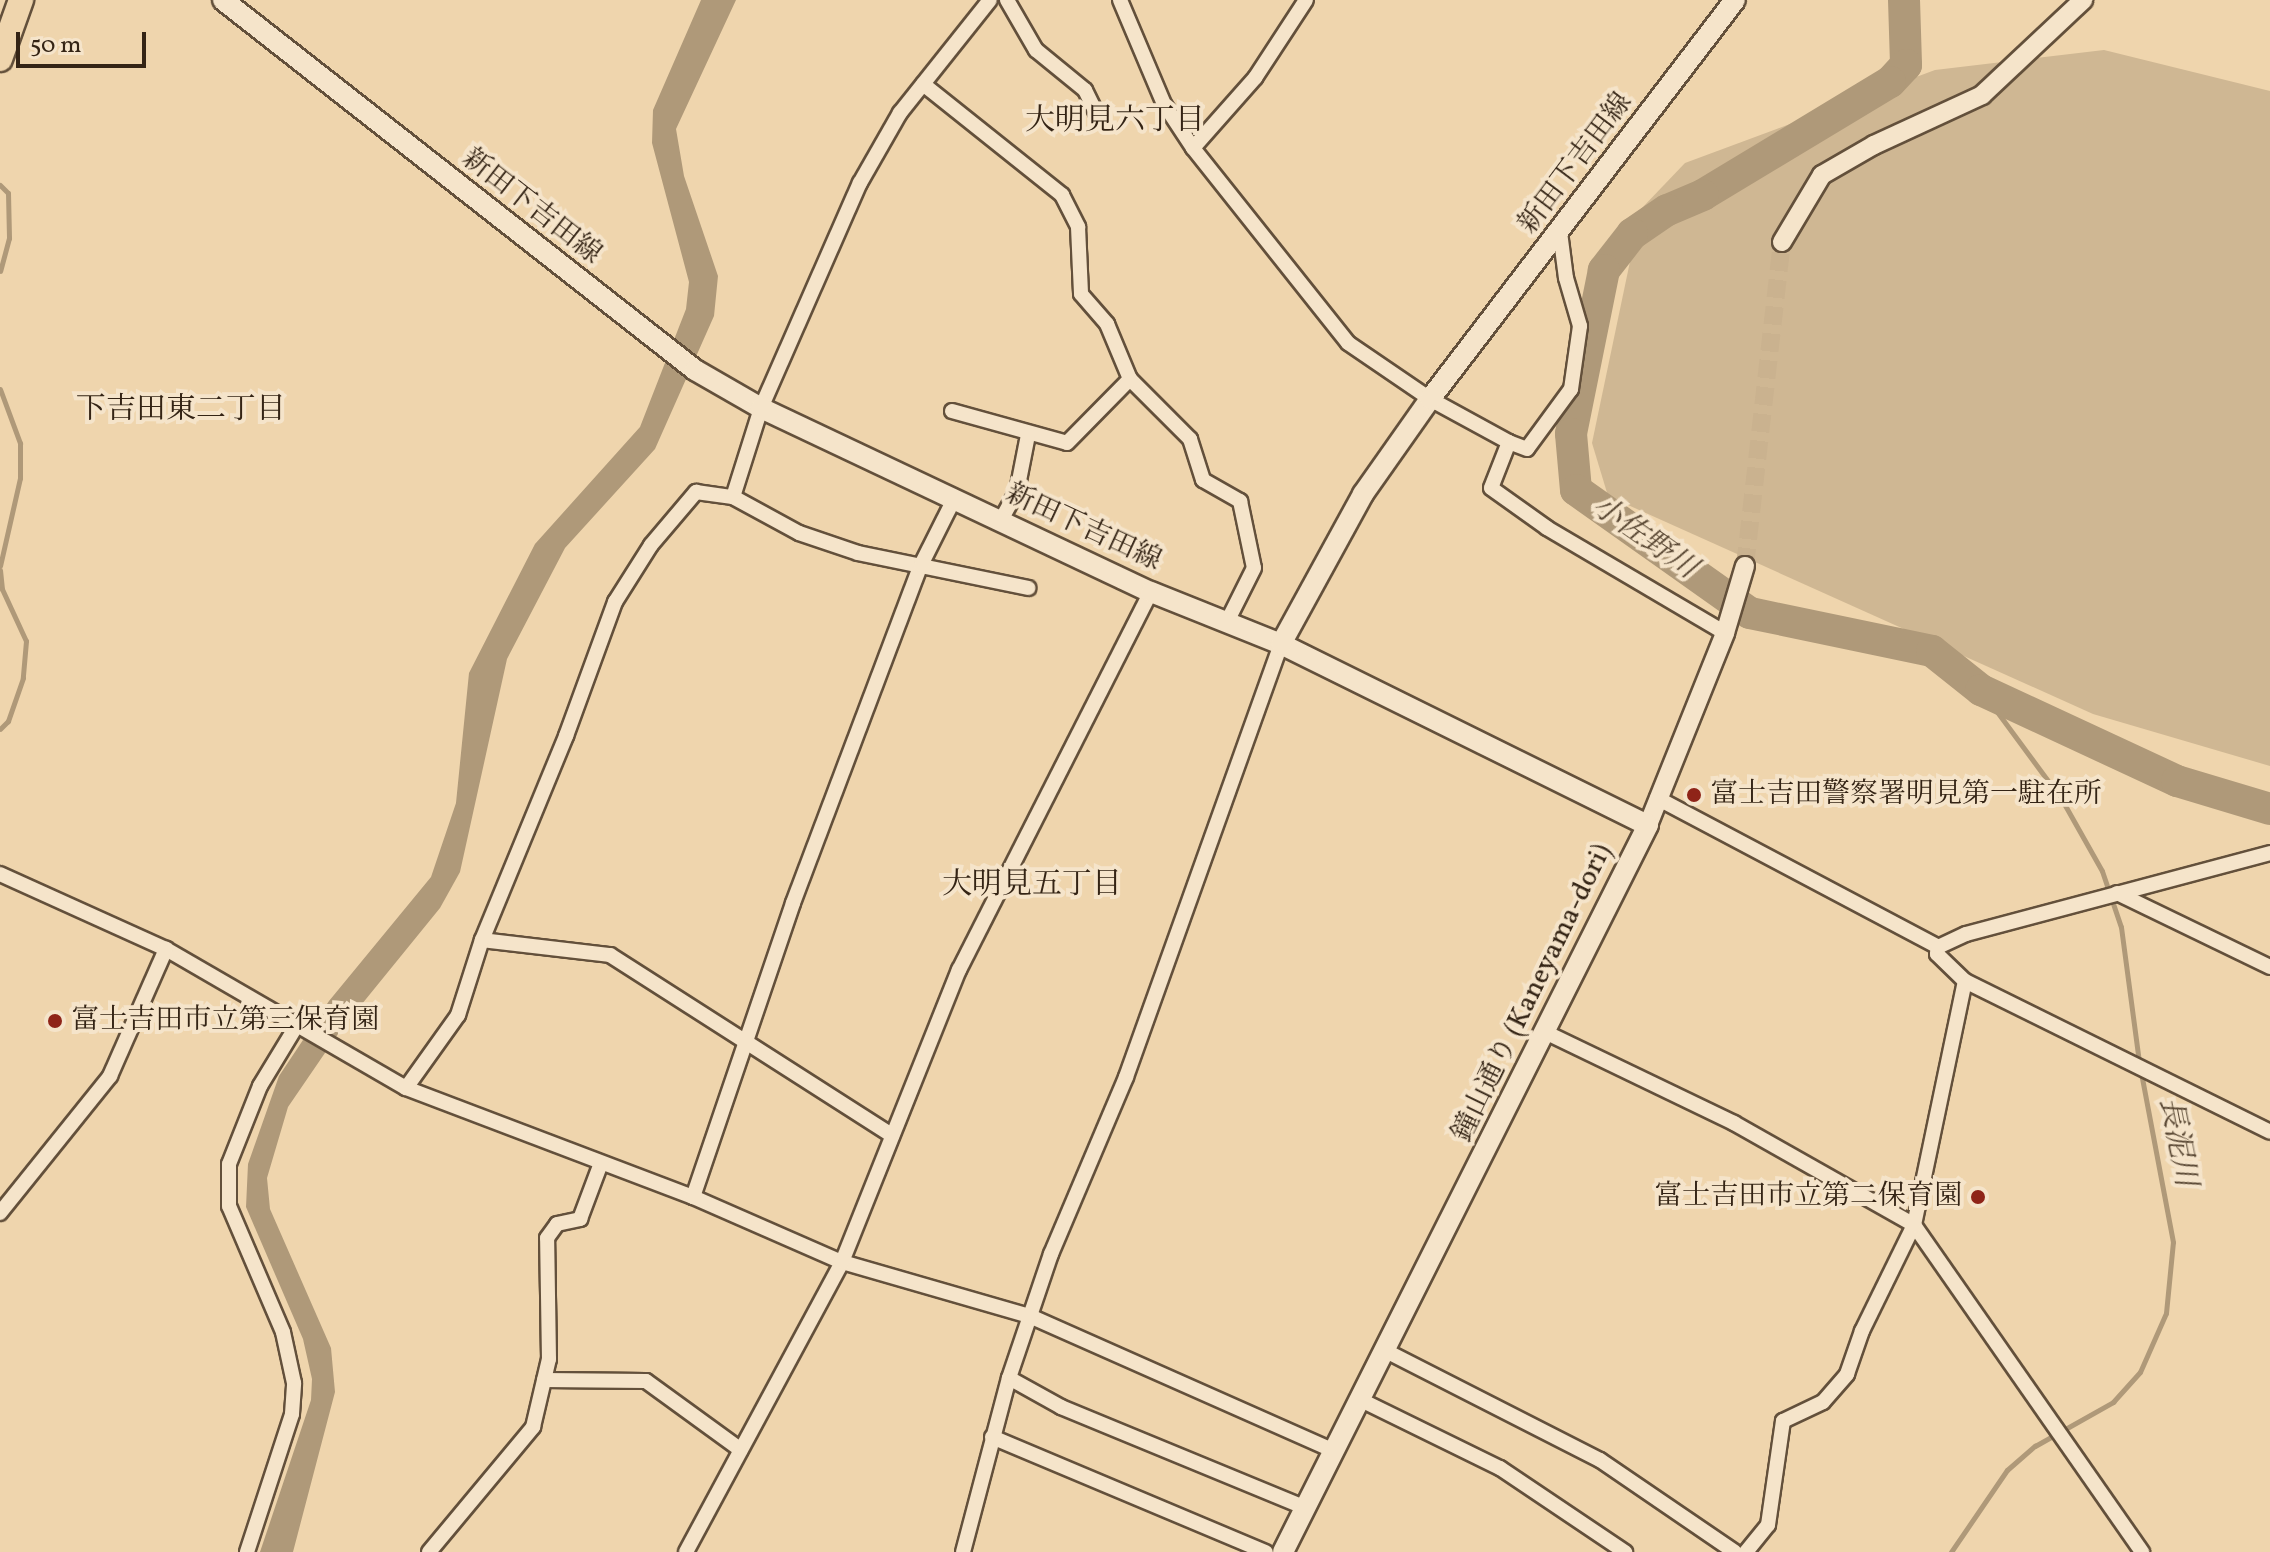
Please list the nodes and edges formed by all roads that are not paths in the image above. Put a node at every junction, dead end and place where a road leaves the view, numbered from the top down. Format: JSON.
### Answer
{"nodes":[{"id":1,"x":21,"y":0,"type":"edge"},
{"id":2,"x":223,"y":0,"type":"edge"},
{"id":3,"x":990,"y":0,"type":"edge"},
{"id":4,"x":1007,"y":0,"type":"edge"},
{"id":5,"x":1120,"y":0,"type":"edge"},
{"id":6,"x":1306,"y":0,"type":"edge"},
{"id":7,"x":1735,"y":0,"type":"edge"},
{"id":8,"x":2083,"y":0,"type":"edge"},
{"id":9,"x":0,"y":59,"type":"edge"},
{"id":10,"x":923,"y":84,"type":"junction"},
{"id":11,"x":1097,"y":115,"type":"dead end"},
{"id":12,"x":1193,"y":148,"type":"junction"},
{"id":13,"x":1560,"y":232,"type":"junction"},
{"id":14,"x":1782,"y":242,"type":"tunnel mouth"},
{"id":15,"x":1130,"y":379,"type":"junction"},
{"id":16,"x":1430,"y":399,"type":"junction"},
{"id":17,"x":761,"y":408,"type":"junction"},
{"id":18,"x":952,"y":411,"type":"dead end"},
{"id":19,"x":1028,"y":435,"type":"junction"},
{"id":20,"x":1509,"y":442,"type":"junction"},
{"id":21,"x":733,"y":497,"type":"junction"},
{"id":22,"x":955,"y":497,"type":"junction"},
{"id":23,"x":1001,"y":520,"type":"junction"},
{"id":24,"x":921,"y":565,"type":"junction"},
{"id":25,"x":1745,"y":566,"type":"tunnel mouth"},
{"id":26,"x":1028,"y":588,"type":"dead end"},
{"id":27,"x":1151,"y":592,"type":"junction"},
{"id":28,"x":1227,"y":622,"type":"junction"},
{"id":29,"x":1725,"y":633,"type":"junction"},
{"id":30,"x":1281,"y":644,"type":"junction"},
{"id":31,"x":1657,"y":798,"type":"junction"},
{"id":32,"x":1648,"y":825,"type":"junction"},
{"id":33,"x":2270,"y":853,"type":"edge"},
{"id":34,"x":0,"y":874,"type":"edge"},
{"id":35,"x":2117,"y":893,"type":"junction"},
{"id":36,"x":482,"y":940,"type":"junction"},
{"id":37,"x":1938,"y":947,"type":"junction"},
{"id":38,"x":166,"y":949,"type":"junction"},
{"id":39,"x":2270,"y":967,"type":"edge"},
{"id":40,"x":1965,"y":981,"type":"junction"},
{"id":41,"x":297,"y":1025,"type":"junction"},
{"id":42,"x":1545,"y":1032,"type":"junction"},
{"id":43,"x":744,"y":1040,"type":"junction"},
{"id":44,"x":406,"y":1088,"type":"junction"},
{"id":45,"x":2270,"y":1132,"type":"edge"},
{"id":46,"x":892,"y":1135,"type":"junction"},
{"id":47,"x":601,"y":1163,"type":"junction"},
{"id":48,"x":693,"y":1197,"type":"junction"},
{"id":49,"x":0,"y":1213,"type":"edge"},
{"id":50,"x":1914,"y":1225,"type":"junction"},
{"id":51,"x":842,"y":1262,"type":"junction"},
{"id":52,"x":1032,"y":1317,"type":"junction"},
{"id":53,"x":1386,"y":1351,"type":"junction"},
{"id":54,"x":1009,"y":1378,"type":"junction"},
{"id":55,"x":544,"y":1380,"type":"junction"},
{"id":56,"x":1361,"y":1400,"type":"junction"},
{"id":57,"x":992,"y":1437,"type":"junction"},
{"id":58,"x":741,"y":1450,"type":"junction"},
{"id":59,"x":1335,"y":1451,"type":"junction"},
{"id":60,"x":1306,"y":1508,"type":"junction"},
{"id":61,"x":247,"y":1552,"type":"edge"},
{"id":62,"x":429,"y":1552,"type":"edge"},
{"id":63,"x":686,"y":1552,"type":"edge"},
{"id":64,"x":963,"y":1552,"type":"edge"},
{"id":65,"x":1266,"y":1552,"type":"edge"},
{"id":66,"x":1283,"y":1552,"type":"edge"},
{"id":67,"x":1625,"y":1552,"type":"edge"},
{"id":68,"x":1735,"y":1552,"type":"edge"},
{"id":69,"x":1746,"y":1552,"type":"edge"},
{"id":70,"x":2142,"y":1552,"type":"edge"}],
"edges":[{"from":1,"to":9,"type":"highway"},
{"from":2,"to":17,"type":"main road","name":"新田下吉田線"},
{"from":3,"to":10,"type":"street"},
{"from":4,"to":11,"type":"street"},
{"from":5,"to":12,"type":"street"},
{"from":6,"to":12,"type":"street"},
{"from":7,"to":13,"type":"main road","name":"新田下吉田線"},
{"from":8,"to":14,"type":"street"},
{"from":10,"to":15,"type":"street"},
{"from":10,"to":17,"type":"street"},
{"from":12,"to":16,"type":"street"},
{"from":13,"to":16,"type":"main road","name":"新田下吉田線"},
{"from":13,"to":20,"type":"street"},
{"from":15,"to":19,"type":"street"},
{"from":15,"to":28,"type":"street"},
{"from":16,"to":20,"type":"street"},
{"from":16,"to":30,"type":"main road","name":"新田下吉田線"},
{"from":17,"to":21,"type":"street"},
{"from":17,"to":22,"type":"main road","name":"新田下吉田線"},
{"from":18,"to":19,"type":"street"},
{"from":19,"to":23,"type":"street"},
{"from":20,"to":29,"type":"street"},
{"from":21,"to":24,"type":"street"},
{"from":21,"to":36,"type":"street"},
{"from":22,"to":23,"type":"main road","name":"新田下吉田線"},
{"from":22,"to":24,"type":"street"},
{"from":23,"to":27,"type":"main road","name":"新田下吉田線"},
{"from":24,"to":26,"type":"street"},
{"from":24,"to":43,"type":"street"},
{"from":25,"to":29,"type":"street"},
{"from":27,"to":28,"type":"main road","name":"新田下吉田線"},
{"from":27,"to":46,"type":"street"},
{"from":28,"to":30,"type":"main road","name":"新田下吉田線"},
{"from":29,"to":31,"type":"street"},
{"from":30,"to":32,"type":"main road","name":"鐘山通り (Kaneyama-dori)"},
{"from":30,"to":52,"type":"street"},
{"from":31,"to":32,"type":"street"},
{"from":31,"to":37,"type":"street"},
{"from":32,"to":42,"type":"main road","name":"鐘山通り (Kaneyama-dori)"},
{"from":33,"to":35,"type":"street"},
{"from":34,"to":38,"type":"street"},
{"from":35,"to":37,"type":"street"},
{"from":35,"to":39,"type":"street"},
{"from":36,"to":43,"type":"street"},
{"from":36,"to":44,"type":"street"},
{"from":37,"to":40,"type":"street"},
{"from":38,"to":41,"type":"street"},
{"from":38,"to":49,"type":"street"},
{"from":40,"to":45,"type":"street"},
{"from":40,"to":50,"type":"street"},
{"from":41,"to":44,"type":"street"},
{"from":41,"to":61,"type":"street"},
{"from":42,"to":50,"type":"street"},
{"from":42,"to":53,"type":"main road","name":"鐘山通り (Kaneyama-dori)"},
{"from":43,"to":46,"type":"street"},
{"from":43,"to":48,"type":"street"},
{"from":44,"to":47,"type":"street"},
{"from":46,"to":51,"type":"street"},
{"from":47,"to":48,"type":"street"},
{"from":47,"to":55,"type":"street"},
{"from":48,"to":51,"type":"street"},
{"from":50,"to":69,"type":"street"},
{"from":50,"to":70,"type":"street"},
{"from":51,"to":52,"type":"street"},
{"from":51,"to":58,"type":"street"},
{"from":52,"to":54,"type":"street"},
{"from":52,"to":59,"type":"street"},
{"from":53,"to":56,"type":"main road","name":"鐘山通り (Kaneyama-dori)"},
{"from":53,"to":68,"type":"street"},
{"from":54,"to":57,"type":"street"},
{"from":54,"to":60,"type":"street"},
{"from":55,"to":58,"type":"street"},
{"from":55,"to":62,"type":"street"},
{"from":56,"to":59,"type":"main road","name":"鐘山通り (Kaneyama-dori)"},
{"from":56,"to":67,"type":"street"},
{"from":57,"to":64,"type":"street"},
{"from":57,"to":65,"type":"street"},
{"from":58,"to":63,"type":"street"},
{"from":59,"to":60,"type":"main road","name":"鐘山通り (Kaneyama-dori)"},
{"from":60,"to":66,"type":"main road","name":"鐘山通り (Kaneyama-dori)"}]}
